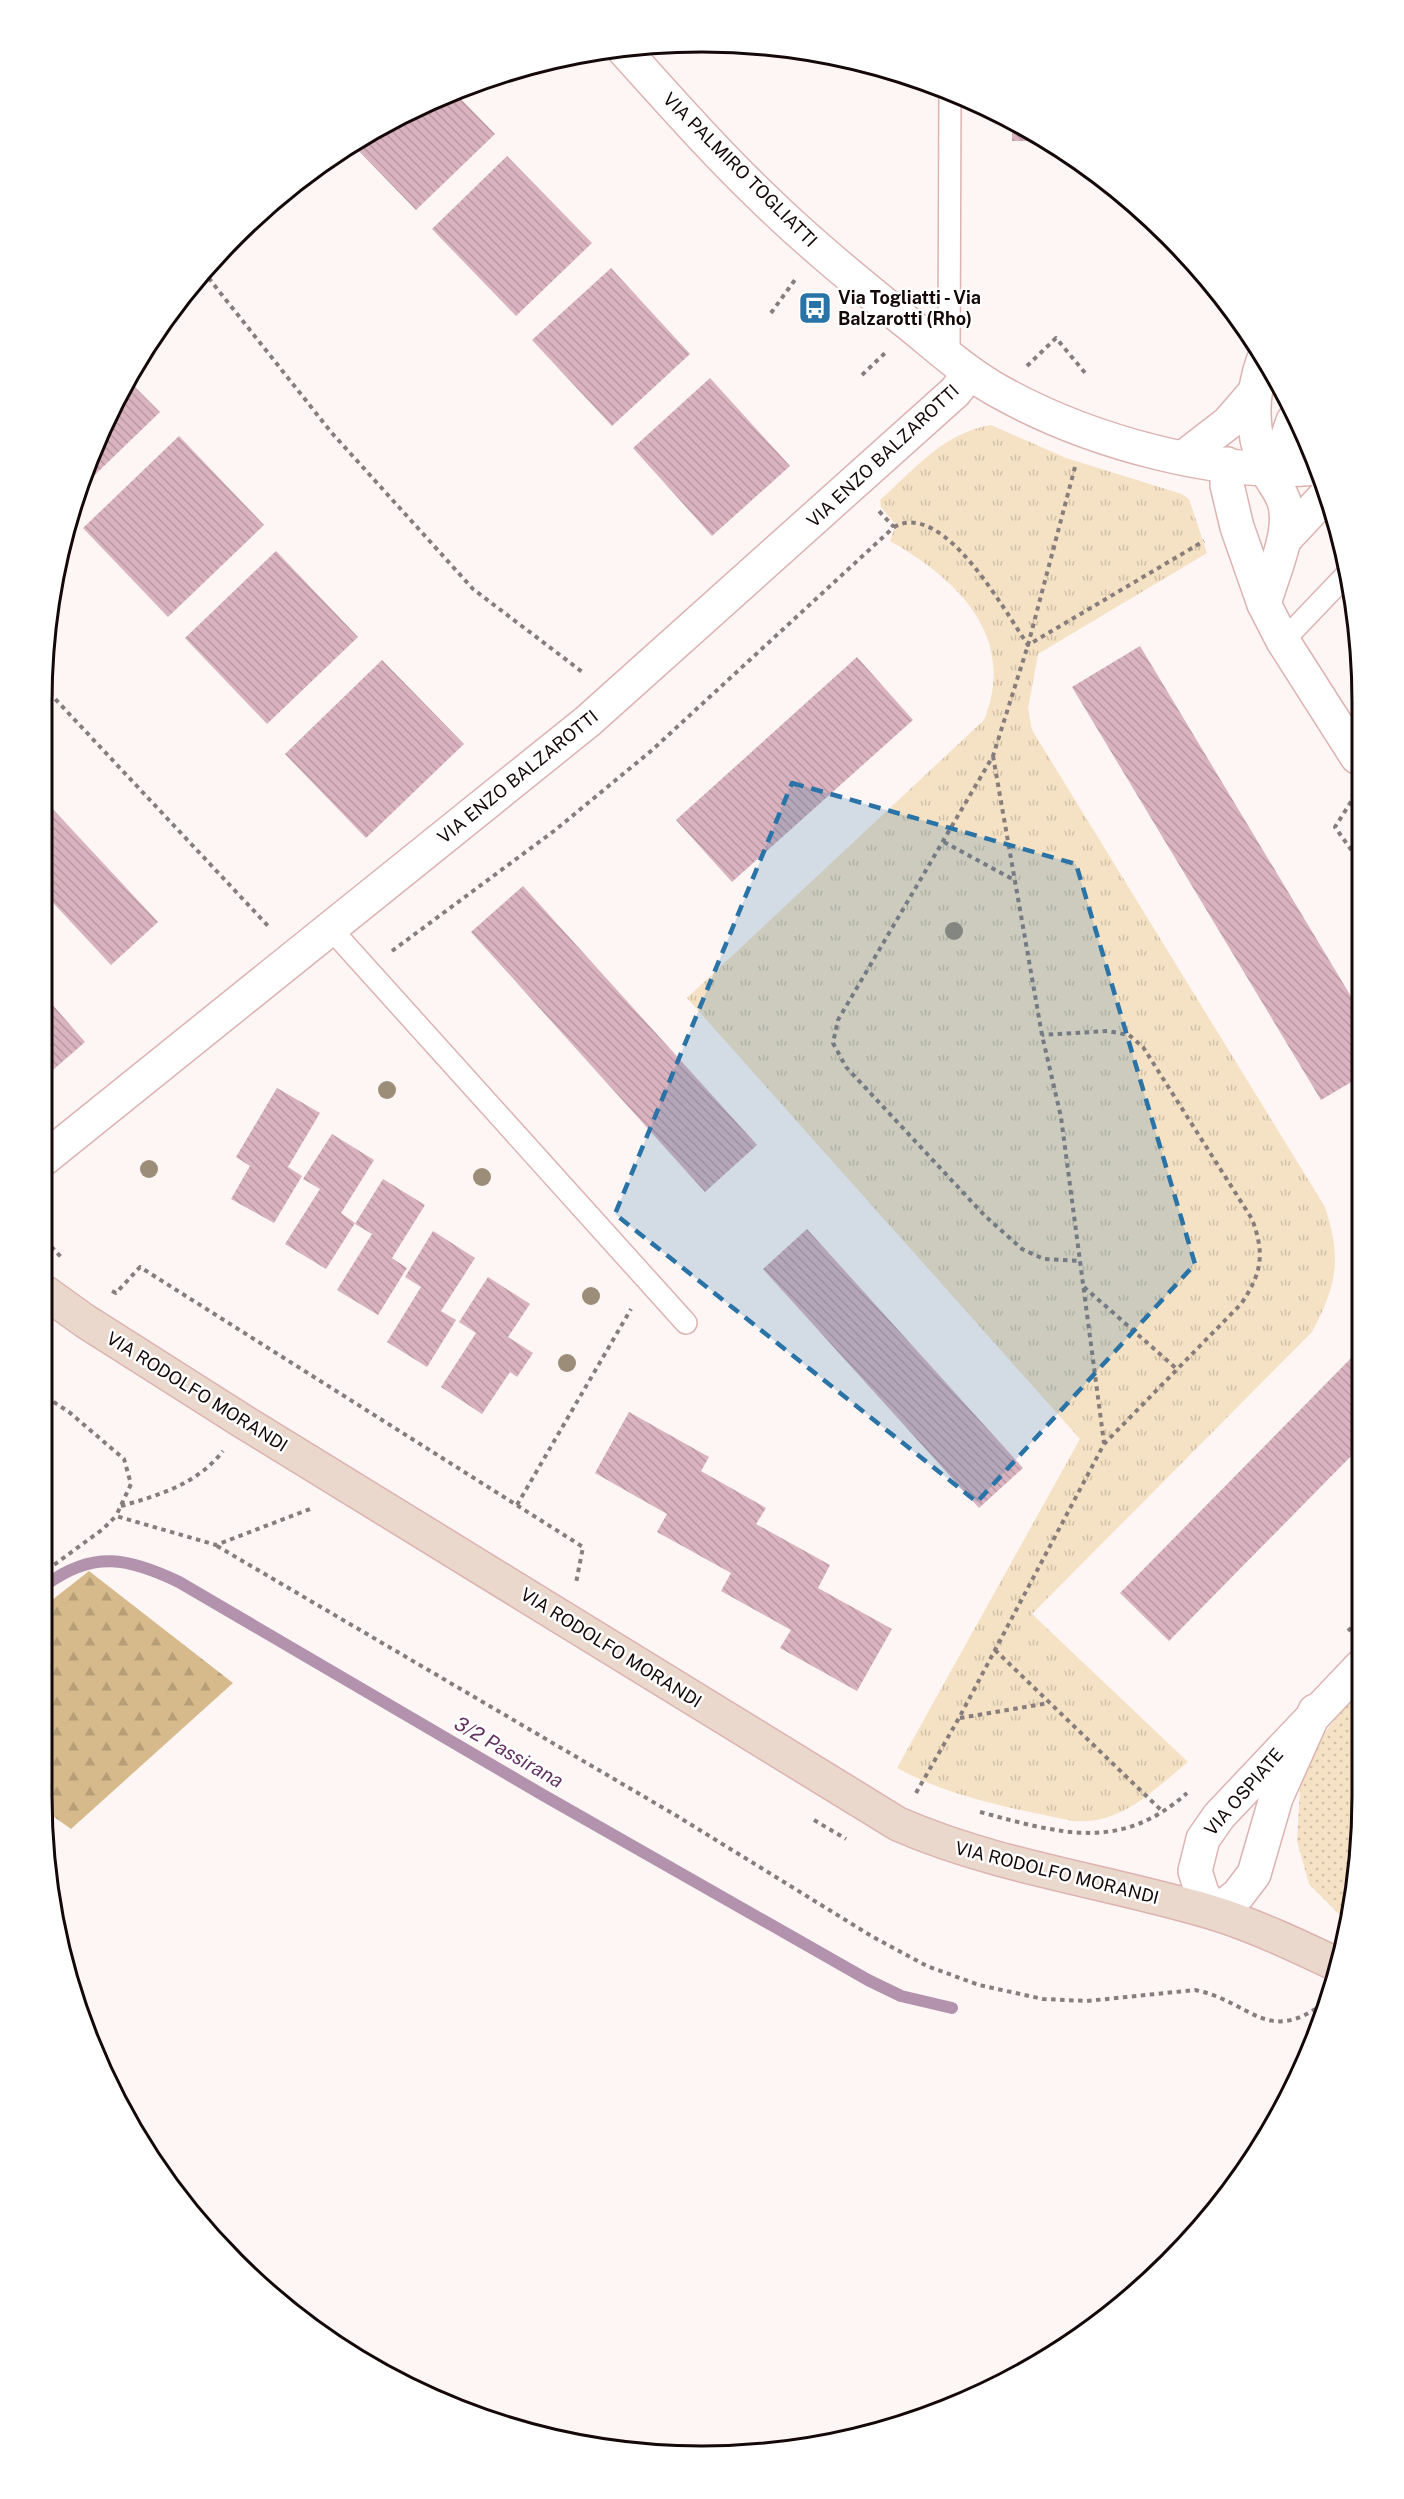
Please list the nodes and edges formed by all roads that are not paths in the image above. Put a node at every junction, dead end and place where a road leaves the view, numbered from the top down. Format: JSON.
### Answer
{"nodes":[{"id":1,"x":630,"y":57,"type":"edge"},
{"id":2,"x":950,"y":102,"type":"edge"},
{"id":3,"x":959,"y":364,"type":"junction"},
{"id":4,"x":1260,"y":371,"type":"edge"},
{"id":5,"x":1254,"y":393,"type":"junction"},
{"id":6,"x":1291,"y":428,"type":"edge"},
{"id":7,"x":1184,"y":457,"type":"junction"},
{"id":8,"x":1227,"y":464,"type":"junction"},
{"id":9,"x":1308,"y":469,"type":"edge"},
{"id":10,"x":1267,"y":471,"type":"junction"},
{"id":11,"x":1320,"y":502,"type":"edge"},
{"id":12,"x":1285,"y":539,"type":"junction"},
{"id":13,"x":1340,"y":581,"type":"edge"},
{"id":14,"x":1264,"y":604,"type":"junction"},
{"id":15,"x":1283,"y":641,"type":"junction"},
{"id":16,"x":1352,"y":772,"type":"edge"},
{"id":17,"x":331,"y":929,"type":"junction"},
{"id":18,"x":52,"y":1152,"type":"edge"},
{"id":19,"x":52,"y":1297,"type":"edge"},
{"id":20,"x":686,"y":1323,"type":"dead end"},
{"id":21,"x":1352,"y":1674,"type":"edge"},
{"id":22,"x":1316,"y":1711,"type":"junction"},
{"id":23,"x":1215,"y":1913,"type":"junction"},
{"id":24,"x":1330,"y":1962,"type":"edge"}],
"edges":[{"from":1,"to":3,"type":"street","name":"VIA PALMIRO TOGLIATTI"},
{"from":2,"to":3,"type":"lane"},
{"from":3,"to":7,"type":"street","name":"VIA PALMIRO TOGLIATTI"},
{"from":3,"to":17,"type":"street","name":"VIA ENZO BALZAROTTI"},
{"from":4,"to":5,"type":"street"},
{"from":5,"to":7,"type":"street"},
{"from":5,"to":10,"type":"street"},
{"from":6,"to":10,"type":"street"},
{"from":7,"to":8,"type":"street","name":"VIA PALMIRO TOGLIATTI"},
{"from":8,"to":10,"type":"street","name":"VIA PALMIRO TOGLIATTI"},
{"from":8,"to":14,"type":"street"},
{"from":9,"to":10,"type":"street","name":"VIA PALMIRO TOGLIATTI"},
{"from":10,"to":12,"type":"street"},
{"from":11,"to":12,"type":"street"},
{"from":12,"to":14,"type":"street"},
{"from":13,"to":15,"type":"lane"},
{"from":14,"to":15,"type":"street"},
{"from":15,"to":16,"type":"street"},
{"from":17,"to":18,"type":"street","name":"VIA ENZO BALZAROTTI"},
{"from":17,"to":20,"type":"lane"},
{"from":19,"to":23,"type":"street","name":"VIA RODOLFO MORANDI"},
{"from":21,"to":22,"type":"street","name":"VIA OSPIATE"},
{"from":22,"to":23,"type":"street","name":"VIA OSPIATE"},
{"from":22,"to":23,"type":"street","name":"VIA OSPIATE"},
{"from":23,"to":24,"type":"street"}]}
